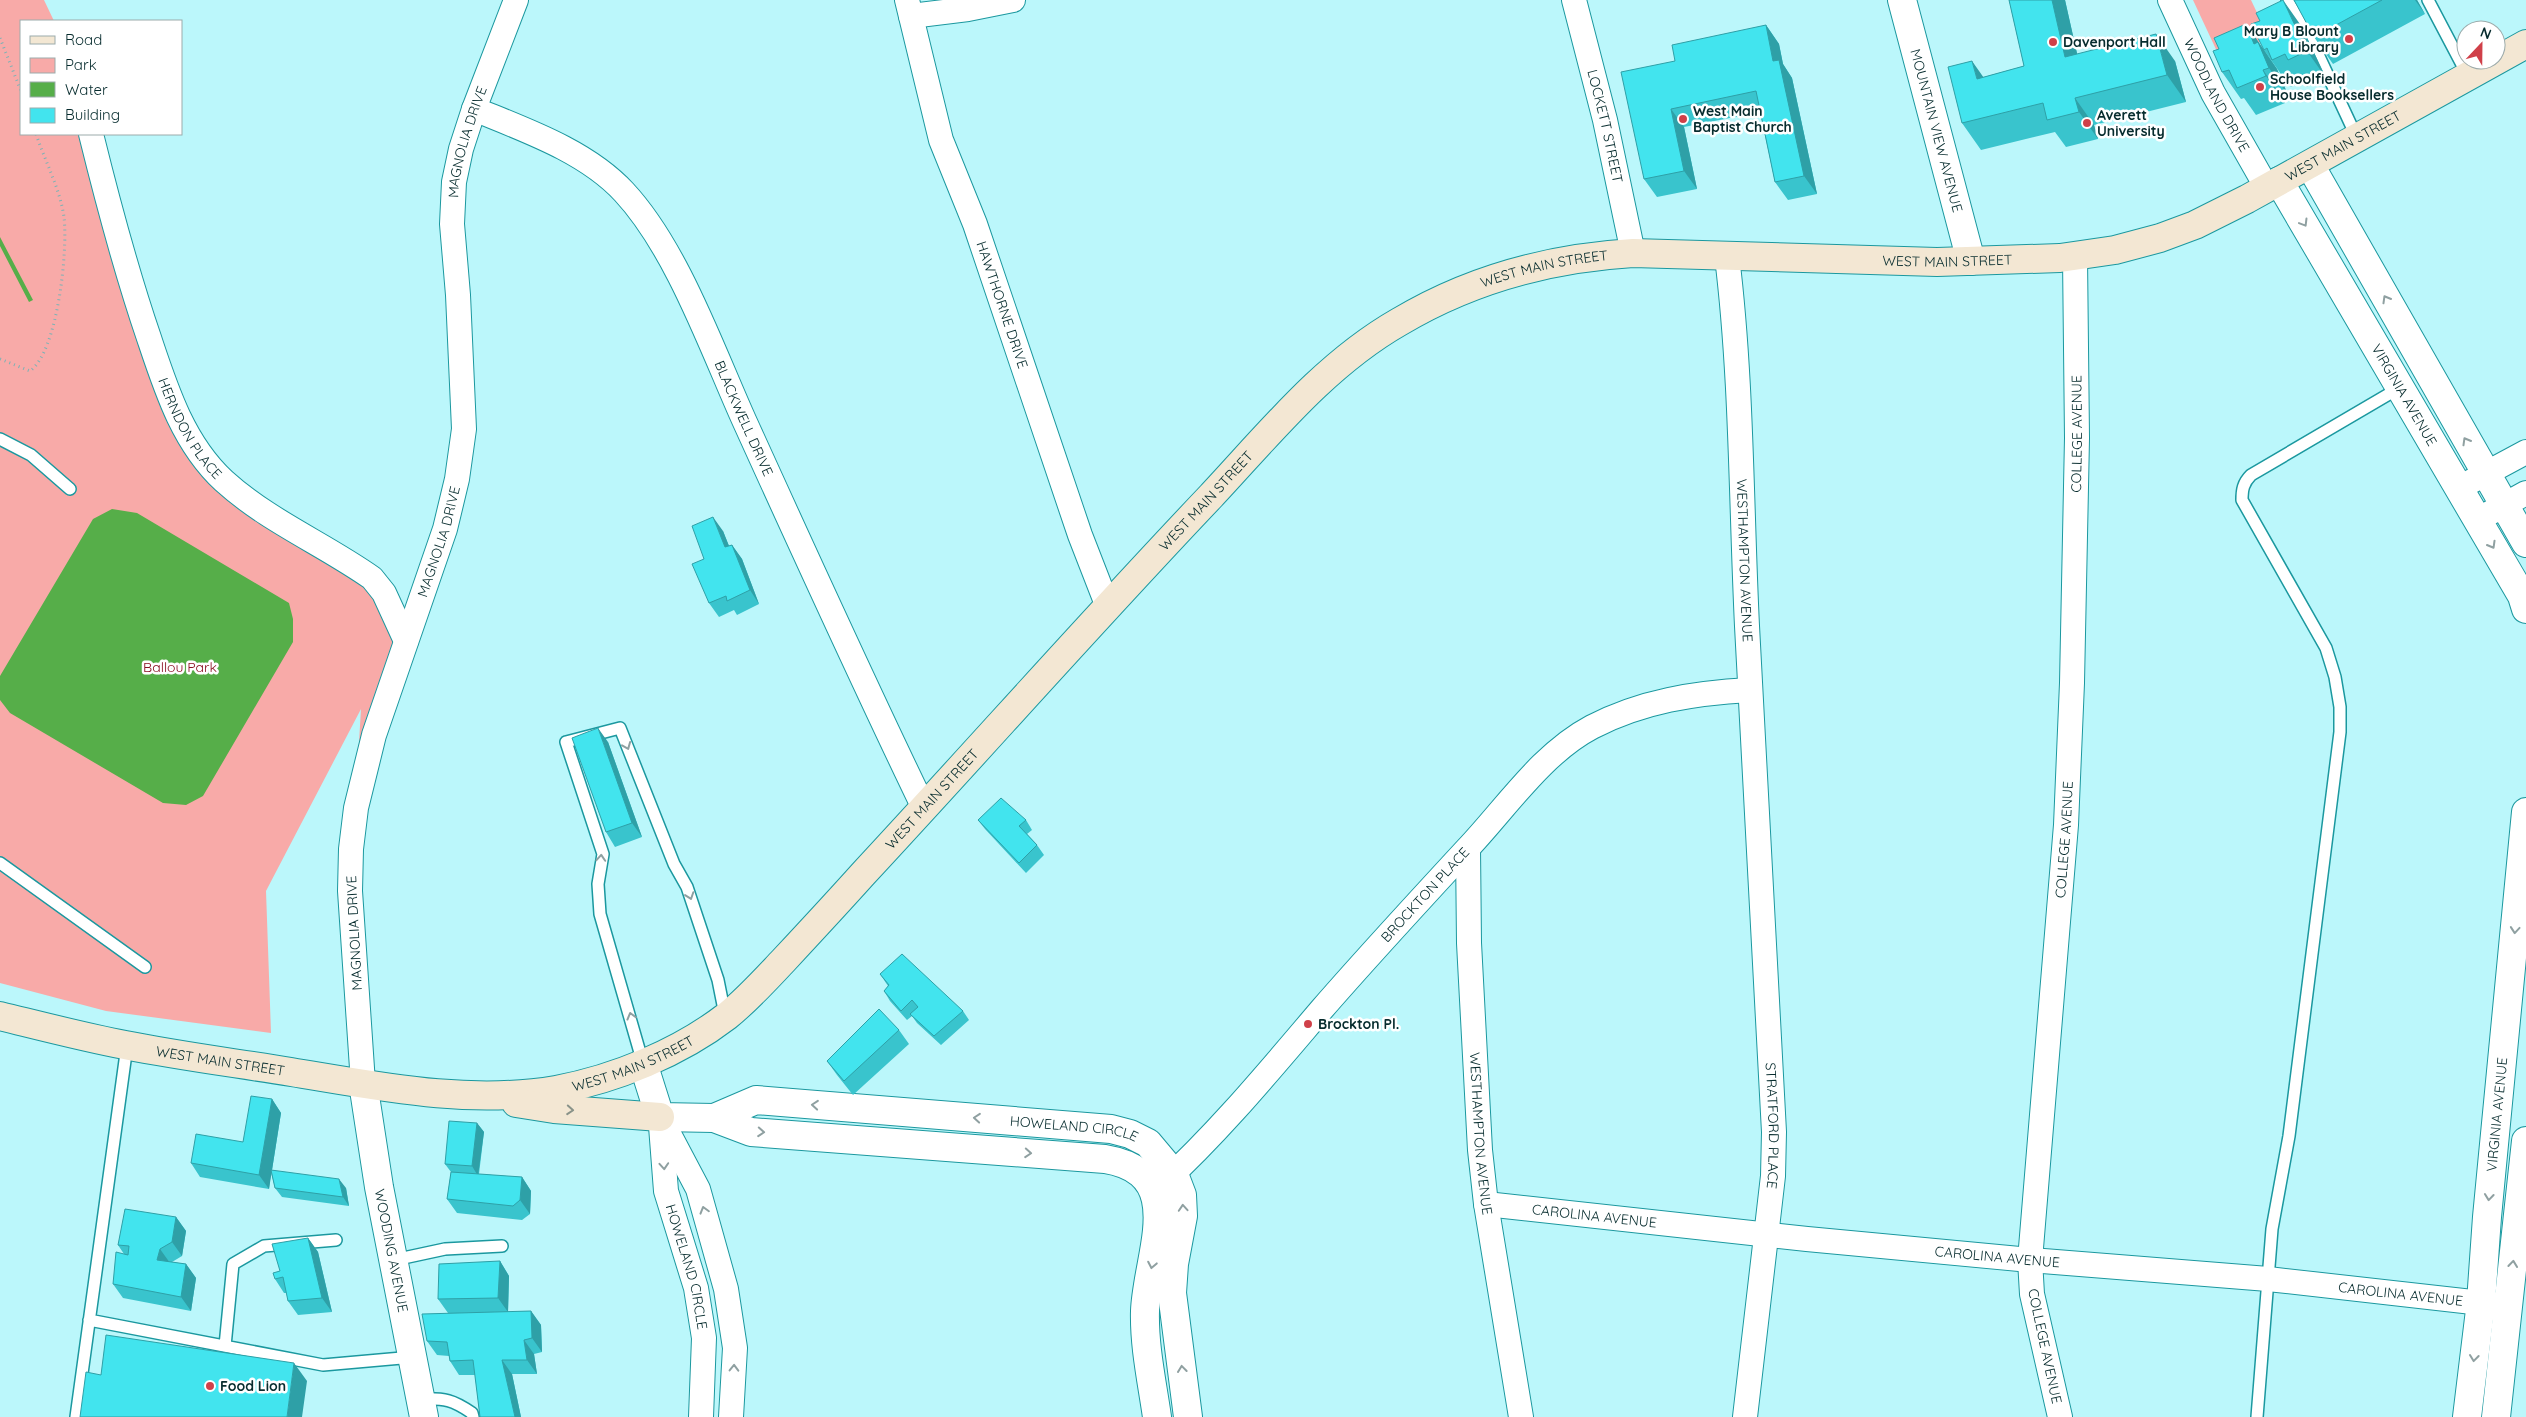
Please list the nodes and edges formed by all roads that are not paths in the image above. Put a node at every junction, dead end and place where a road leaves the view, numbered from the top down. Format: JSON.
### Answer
{"nodes":[{"id":1,"x":516,"y":0,"type":"edge"},
{"id":2,"x":1013,"y":0,"type":"edge"},
{"id":3,"x":1574,"y":0,"type":"edge"},
{"id":4,"x":1902,"y":0,"type":"edge"},
{"id":5,"x":2170,"y":0,"type":"edge"},
{"id":6,"x":2287,"y":0,"type":"edge"},
{"id":7,"x":2428,"y":0,"type":"edge"},
{"id":8,"x":909,"y":8,"type":"edge"},
{"id":9,"x":2526,"y":44,"type":"edge"},
{"id":10,"x":2468,"y":76,"type":"junction"},
{"id":11,"x":474,"y":109,"type":"junction"},
{"id":12,"x":91,"y":135,"type":"edge"},
{"id":13,"x":2357,"y":138,"type":"junction"},
{"id":14,"x":2310,"y":165,"type":"junction"},
{"id":15,"x":2273,"y":185,"type":"junction"},
{"id":16,"x":1633,"y":253,"type":"junction"},
{"id":17,"x":2076,"y":256,"type":"junction"},
{"id":18,"x":1727,"y":257,"type":"junction"},
{"id":19,"x":1971,"y":262,"type":"junction"},
{"id":20,"x":2401,"y":388,"type":"junction"},
{"id":21,"x":0,"y":439,"type":"edge"},
{"id":22,"x":2526,"y":452,"type":"edge"},
{"id":23,"x":2485,"y":473,"type":"junction"},
{"id":24,"x":2459,"y":488,"type":"junction"},
{"id":25,"x":70,"y":489,"type":"dead end"},
{"id":26,"x":2514,"y":499,"type":"edge"},
{"id":27,"x":2477,"y":520,"type":"junction"},
{"id":28,"x":2526,"y":543,"type":"edge"},
{"id":29,"x":1108,"y":607,"type":"junction"},
{"id":30,"x":2526,"y":609,"type":"edge"},
{"id":31,"x":406,"y":641,"type":"junction"},
{"id":32,"x":1750,"y":690,"type":"junction"},
{"id":33,"x":924,"y":808,"type":"junction"},
{"id":34,"x":2526,"y":812,"type":"edge"},
{"id":35,"x":1468,"y":849,"type":"junction"},
{"id":36,"x":0,"y":863,"type":"edge"},
{"id":37,"x":1759,"y":864,"type":"joint"},
{"id":38,"x":145,"y":966,"type":"dead end"},
{"id":39,"x":0,"y":1016,"type":"edge"},
{"id":40,"x":726,"y":1017,"type":"junction"},
{"id":41,"x":127,"y":1046,"type":"junction"},
{"id":42,"x":643,"y":1063,"type":"junction"},
{"id":43,"x":363,"y":1084,"type":"junction"},
{"id":44,"x":453,"y":1094,"type":"junction"},
{"id":45,"x":930,"y":1114,"type":"junction"},
{"id":46,"x":660,"y":1117,"type":"junction"},
{"id":47,"x":714,"y":1118,"type":"junction"},
{"id":48,"x":2526,"y":1141,"type":"edge"},
{"id":49,"x":929,"y":1145,"type":"junction"},
{"id":50,"x":1174,"y":1174,"type":"junction"},
{"id":51,"x":1154,"y":1192,"type":"junction"},
{"id":52,"x":1486,"y":1204,"type":"junction"},
{"id":53,"x":1767,"y":1233,"type":"junction"},
{"id":54,"x":336,"y":1240,"type":"dead end"},
{"id":55,"x":502,"y":1246,"type":"dead end"},
{"id":56,"x":394,"y":1260,"type":"junction"},
{"id":57,"x":2030,"y":1260,"type":"junction"},
{"id":58,"x":2268,"y":1279,"type":"junction"},
{"id":59,"x":2481,"y":1302,"type":"junction"},
{"id":60,"x":2508,"y":1306,"type":"junction"},
{"id":61,"x":730,"y":1308,"type":"junction"},
{"id":62,"x":700,"y":1311,"type":"junction"},
{"id":63,"x":89,"y":1320,"type":"junction"},
{"id":64,"x":225,"y":1346,"type":"junction"},
{"id":65,"x":413,"y":1357,"type":"junction"},
{"id":66,"x":423,"y":1408,"type":"edge"},
{"id":67,"x":76,"y":1417,"type":"edge"},
{"id":68,"x":473,"y":1417,"type":"edge"},
{"id":69,"x":701,"y":1417,"type":"edge"},
{"id":70,"x":731,"y":1417,"type":"edge"},
{"id":71,"x":1157,"y":1417,"type":"edge"},
{"id":72,"x":1188,"y":1417,"type":"edge"},
{"id":73,"x":1520,"y":1417,"type":"edge"},
{"id":74,"x":1745,"y":1417,"type":"edge"},
{"id":75,"x":2060,"y":1417,"type":"edge"},
{"id":76,"x":2257,"y":1417,"type":"edge"},
{"id":77,"x":2467,"y":1417,"type":"edge"},
{"id":78,"x":2496,"y":1417,"type":"edge"}],
"edges":[{"from":1,"to":11,"type":"street","name":"MAGNOLIA DRIVE"},
{"from":2,"to":8,"type":"street"},
{"from":3,"to":16,"type":"street","name":"LOCKETT STREET"},
{"from":4,"to":19,"type":"street","name":"MOUNTAIN VIEW AVENUE"},
{"from":5,"to":15,"type":"street","name":"WOODLAND DRIVE"},
{"from":6,"to":13,"type":"lane"},
{"from":7,"to":10,"type":"lane"},
{"from":8,"to":29,"type":"street","name":"HAWTHORNE DRIVE"},
{"from":9,"to":10,"type":"main road","name":"WEST MAIN STREET"},
{"from":10,"to":13,"type":"main road","name":"WEST MAIN STREET"},
{"from":11,"to":31,"type":"street","name":"MAGNOLIA DRIVE"},
{"from":11,"to":33,"type":"street","name":"BLACKWELL DRIVE"},
{"from":12,"to":31,"type":"street","name":"HERNDON PLACE"},
{"from":13,"to":14,"type":"main road","name":"WEST MAIN STREET"},
{"from":14,"to":15,"type":"main road","name":"WEST MAIN STREET"},
{"from":23,"to":14,"type":"street","one_way":true},
{"from":15,"to":17,"type":"main road","name":"WEST MAIN STREET"},
{"from":15,"to":20,"type":"street","name":"VIRGINIA AVENUE","one_way":true},
{"from":16,"to":18,"type":"main road","name":"WEST MAIN STREET"},
{"from":16,"to":29,"type":"main road","name":"WEST MAIN STREET"},
{"from":17,"to":19,"type":"main road","name":"WEST MAIN STREET"},
{"from":17,"to":57,"type":"street","name":"COLLEGE AVENUE"},
{"from":18,"to":19,"type":"main road","name":"WEST MAIN STREET"},
{"from":18,"to":32,"type":"street","name":"WESTHAMPTON AVENUE"},
{"from":20,"to":24,"type":"street","name":"VIRGINIA AVENUE"},
{"from":20,"to":58,"type":"lane"},
{"from":21,"to":25,"type":"lane"},
{"from":22,"to":23,"type":"street"},
{"from":23,"to":24,"type":"street"},
{"from":23,"to":26,"type":"street"},
{"from":24,"to":27,"type":"street","name":"VIRGINIA AVENUE"},
{"from":26,"to":27,"type":"street"},
{"from":26,"to":28,"type":"street"},
{"from":27,"to":30,"type":"street","name":"VIRGINIA AVENUE","one_way":true},
{"from":29,"to":33,"type":"main road","name":"WEST MAIN STREET"},
{"from":31,"to":43,"type":"street","name":"MAGNOLIA DRIVE"},
{"from":32,"to":35,"type":"street","name":"BROCKTON PLACE"},
{"from":32,"to":37,"type":"street","name":"WESTHAMPTON AVENUE"},
{"from":33,"to":40,"type":"main road","name":"WEST MAIN STREET"},
{"from":34,"to":59,"type":"street","name":"VIRGINIA AVENUE","one_way":true},
{"from":35,"to":50,"type":"street","name":"BROCKTON PLACE"},
{"from":35,"to":52,"type":"street","name":"WESTHAMPTON AVENUE"},
{"from":36,"to":38,"type":"lane"},
{"from":37,"to":53,"type":"street","name":"STRATFORD PLACE"},
{"from":39,"to":41,"type":"main road","name":"WEST MAIN STREET"},
{"from":40,"to":42,"type":"main road","name":"WEST MAIN STREET"},
{"from":42,"to":40,"type":"lane","one_way":true},
{"from":41,"to":43,"type":"main road","name":"WEST MAIN STREET"},
{"from":41,"to":63,"type":"lane"},
{"from":42,"to":44,"type":"main road","name":"WEST MAIN STREET"},
{"from":42,"to":46,"type":"street","name":"HOWELAND CIRCLE"},
{"from":43,"to":44,"type":"main road","name":"WEST MAIN STREET"},
{"from":43,"to":56,"type":"street","name":"WOODING AVENUE"},
{"from":44,"to":46,"type":"main road","one_way":true},
{"from":45,"to":47,"type":"street","name":"HOWELAND CIRCLE","one_way":true},
{"from":45,"to":49,"type":"street"},
{"from":50,"to":45,"type":"street","name":"HOWELAND CIRCLE","one_way":true},
{"from":46,"to":47,"type":"street","name":"HOWELAND CIRCLE"},
{"from":61,"to":46,"type":"street","name":"HOWELAND CIRCLE","one_way":true},
{"from":46,"to":62,"type":"street","name":"HOWELAND CIRCLE","one_way":true},
{"from":47,"to":49,"type":"street","name":"HOWELAND CIRCLE","one_way":true},
{"from":60,"to":48,"type":"street","one_way":true},
{"from":49,"to":51,"type":"street","name":"HOWELAND CIRCLE","one_way":true},
{"from":50,"to":51,"type":"street","name":"BROCKTON PLACE"},
{"from":72,"to":50,"type":"street","name":"HOWELAND CIRCLE","one_way":true},
{"from":51,"to":71,"type":"street","one_way":true},
{"from":52,"to":53,"type":"street","name":"CAROLINA AVENUE"},
{"from":52,"to":73,"type":"street","name":"WESTHAMPTON AVENUE"},
{"from":53,"to":57,"type":"street","name":"CAROLINA AVENUE"},
{"from":53,"to":74,"type":"street","name":"STRATFORD PLACE"},
{"from":54,"to":64,"type":"lane"},
{"from":55,"to":56,"type":"lane"},
{"from":56,"to":65,"type":"street","name":"WOODING AVENUE"},
{"from":57,"to":58,"type":"street","name":"CAROLINA AVENUE"},
{"from":57,"to":75,"type":"street","name":"COLLEGE AVENUE"},
{"from":58,"to":59,"type":"street","name":"CAROLINA AVENUE"},
{"from":58,"to":76,"type":"lane"},
{"from":59,"to":60,"type":"street","name":"CAROLINA AVENUE"},
{"from":59,"to":77,"type":"street","name":"VIRGINIA AVENUE","one_way":true},
{"from":60,"to":78,"type":"street"},
{"from":61,"to":62,"type":"street"},
{"from":70,"to":61,"type":"street","name":"HOWELAND CIRCLE","one_way":true},
{"from":62,"to":69,"type":"street","name":"HOWELAND CIRCLE"},
{"from":63,"to":64,"type":"lane"},
{"from":63,"to":67,"type":"lane"},
{"from":64,"to":65,"type":"lane"},
{"from":65,"to":66,"type":"street","name":"WOODING AVENUE"},
{"from":66,"to":68,"type":"lane"}]}
